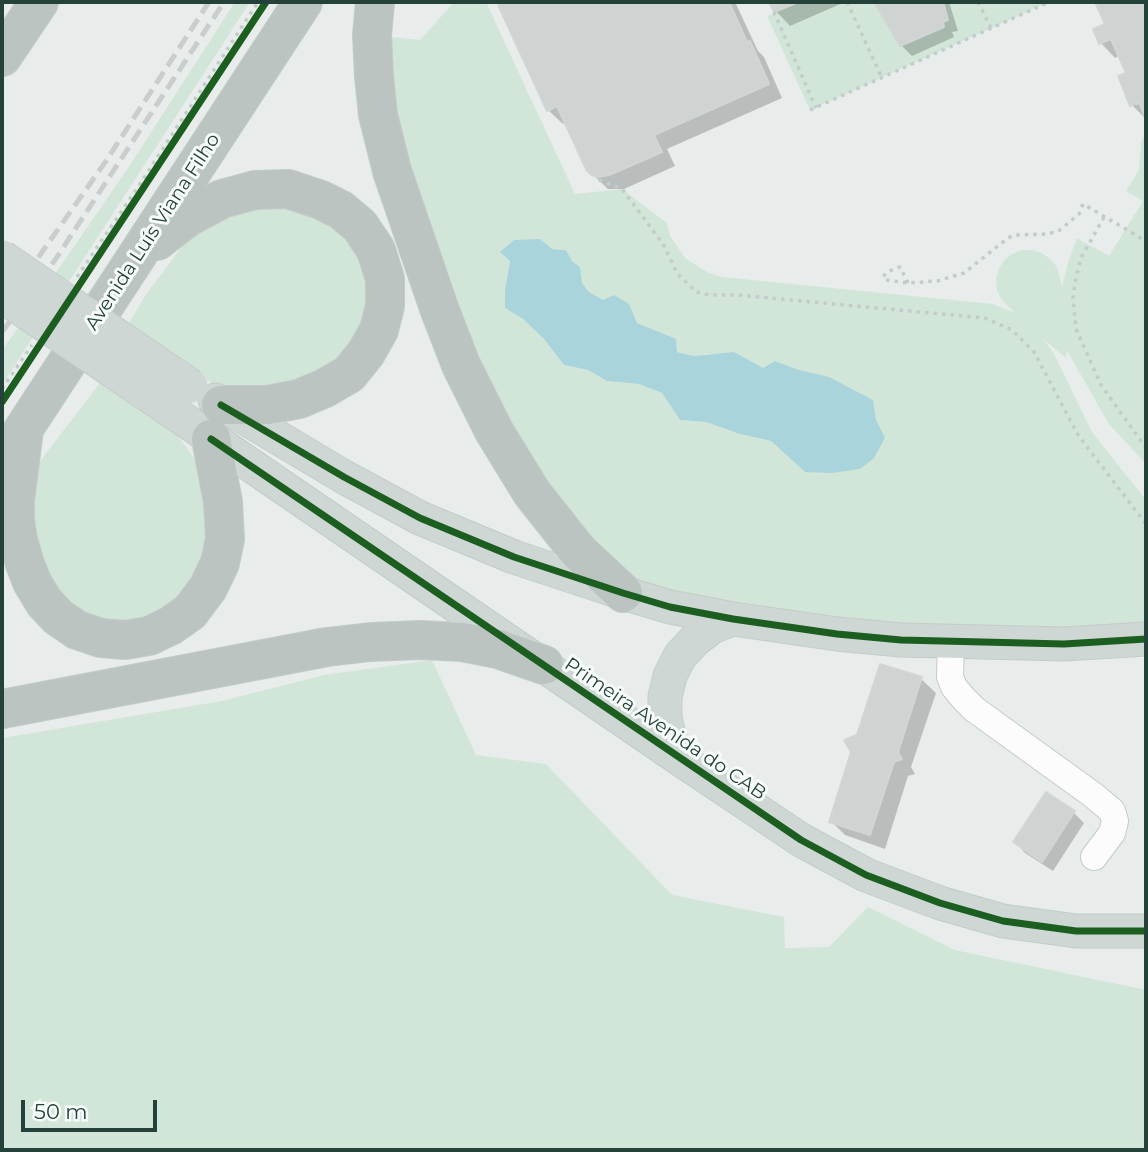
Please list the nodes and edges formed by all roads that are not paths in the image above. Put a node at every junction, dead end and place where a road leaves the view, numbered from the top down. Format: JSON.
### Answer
{"nodes":[{"id":1,"x":39,"y":2,"type":"edge"},
{"id":2,"x":303,"y":2,"type":"edge"},
{"id":3,"x":375,"y":2,"type":"edge"},
{"id":4,"x":2,"y":57,"type":"edge"},
{"id":5,"x":138,"y":255,"type":"junction"},
{"id":6,"x":2,"y":257,"type":"edge"},
{"id":7,"x":2,"y":296,"type":"edge"},
{"id":8,"x":200,"y":411,"type":"junction"},
{"id":9,"x":13,"y":416,"type":"edge"},
{"id":10,"x":2,"y":462,"type":"edge"},
{"id":11,"x":623,"y":593,"type":"junction"},
{"id":12,"x":733,"y":619,"type":"junction"},
{"id":13,"x":1146,"y":639,"type":"edge"},
{"id":14,"x":951,"y":642,"type":"junction"},
{"id":15,"x":544,"y":665,"type":"junction"},
{"id":16,"x":2,"y":709,"type":"edge"},
{"id":17,"x":680,"y":759,"type":"junction"},
{"id":18,"x":1094,"y":857,"type":"dead end"},
{"id":19,"x":1146,"y":931,"type":"edge"}],
"edges":[{"from":1,"to":4,"type":"highway"},
{"from":2,"to":5,"type":"highway","name":"Avenida Luís Viana Filho"},
{"from":3,"to":11,"type":"highway"},
{"from":5,"to":8,"type":"highway"},
{"from":5,"to":9,"type":"highway","name":"Avenida Luís Viana Filho"},
{"from":6,"to":8,"type":"main road","bridge":true},
{"from":7,"to":8,"type":"main road","bridge":true},
{"from":8,"to":9,"type":"highway"},
{"from":8,"to":11,"type":"main road"},
{"from":8,"to":15,"type":"main road","name":"Primeira Avenida do CAB"},
{"from":9,"to":10,"type":"highway","name":"Avenida Luís Viana Filho"},
{"from":11,"to":12,"type":"main road"},
{"from":12,"to":14,"type":"main road"},
{"from":12,"to":17,"type":"main road"},
{"from":13,"to":14,"type":"main road"},
{"from":14,"to":18,"type":"lane"},
{"from":15,"to":16,"type":"highway"},
{"from":15,"to":17,"type":"main road","name":"Primeira Avenida do CAB"},
{"from":17,"to":19,"type":"main road","name":"Primeira Avenida do CAB"}]}
